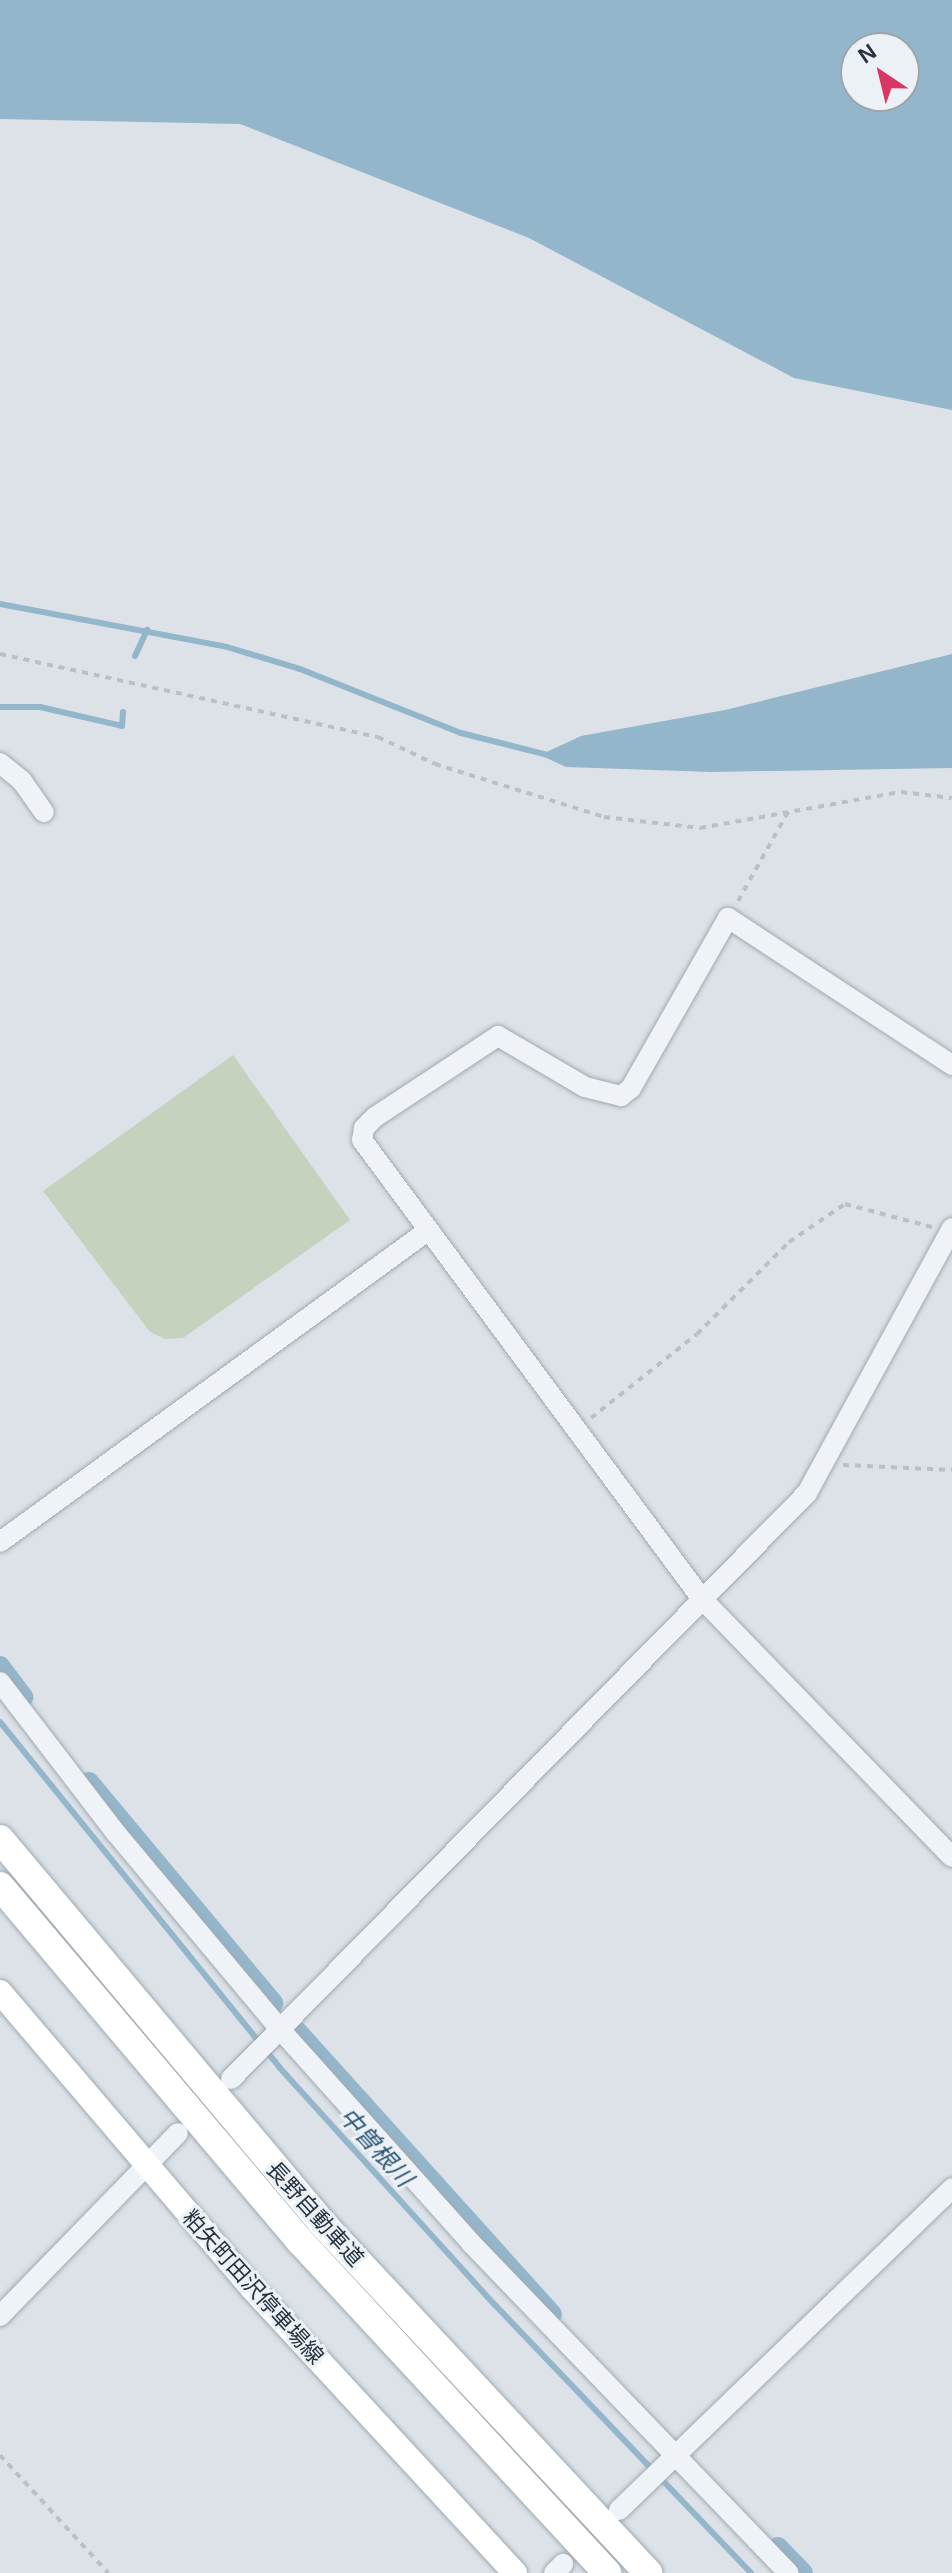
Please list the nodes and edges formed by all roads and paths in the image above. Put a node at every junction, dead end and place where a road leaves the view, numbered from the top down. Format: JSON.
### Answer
{"nodes":[{"id":1,"x":0,"y":654,"type":"edge"},
{"id":2,"x":0,"y":763,"type":"edge"},
{"id":3,"x":952,"y":798,"type":"edge"},
{"id":4,"x":44,"y":812,"type":"dead end"},
{"id":5,"x":788,"y":812,"type":"junction"},
{"id":6,"x":728,"y":918,"type":"junction"},
{"id":7,"x":952,"y":1065,"type":"edge"},
{"id":8,"x":426,"y":1232,"type":"junction"},
{"id":9,"x":950,"y":1236,"type":"edge"},
{"id":10,"x":576,"y":1428,"type":"junction"},
{"id":11,"x":826,"y":1465,"type":"junction"},
{"id":12,"x":952,"y":1470,"type":"edge"},
{"id":13,"x":0,"y":1542,"type":"edge"},
{"id":14,"x":702,"y":1599,"type":"junction"},
{"id":15,"x":0,"y":1682,"type":"edge"},
{"id":16,"x":0,"y":1839,"type":"edge"},
{"id":17,"x":952,"y":1857,"type":"edge"},
{"id":18,"x":0,"y":1886,"type":"edge"},
{"id":19,"x":0,"y":1992,"type":"edge"},
{"id":20,"x":277,"y":2032,"type":"junction"},
{"id":21,"x":231,"y":2079,"type":"dead end"},
{"id":22,"x":178,"y":2133,"type":"dead end"},
{"id":23,"x":146,"y":2166,"type":"junction"},
{"id":24,"x":952,"y":2188,"type":"edge"},
{"id":25,"x":0,"y":2316,"type":"edge"},
{"id":26,"x":0,"y":2455,"type":"edge"},
{"id":27,"x":671,"y":2460,"type":"junction"},
{"id":28,"x":619,"y":2510,"type":"dead end"},
{"id":29,"x":108,"y":2573,"type":"edge"},
{"id":30,"x":515,"y":2573,"type":"edge"},
{"id":31,"x":607,"y":2573,"type":"edge"},
{"id":32,"x":648,"y":2573,"type":"edge"},
{"id":33,"x":789,"y":2573,"type":"edge"}],
"edges":[{"from":1,"to":5,"type":"path"},
{"from":2,"to":4,"type":"street"},
{"from":3,"to":5,"type":"path"},
{"from":5,"to":6,"type":"path"},
{"from":6,"to":7,"type":"street"},
{"from":6,"to":8,"type":"street"},
{"from":8,"to":10,"type":"street"},
{"from":8,"to":13,"type":"street"},
{"from":9,"to":10,"type":"path"},
{"from":9,"to":11,"type":"street"},
{"from":10,"to":14,"type":"street"},
{"from":11,"to":12,"type":"path"},
{"from":11,"to":14,"type":"street"},
{"from":14,"to":17,"type":"street"},
{"from":14,"to":20,"type":"street"},
{"from":15,"to":20,"type":"street"},
{"from":16,"to":32,"type":"highway","name":"長野自動車道"},
{"from":18,"to":31,"type":"highway","name":"長野自動車道"},
{"from":19,"to":23,"type":"main road","name":"粕矢町田沢停車場線"},
{"from":20,"to":21,"type":"street"},
{"from":20,"to":27,"type":"street"},
{"from":22,"to":23,"type":"street"},
{"from":23,"to":25,"type":"street"},
{"from":23,"to":30,"type":"main road","name":"粕矢町田沢停車場線"},
{"from":24,"to":27,"type":"street"},
{"from":26,"to":29,"type":"path"},
{"from":27,"to":28,"type":"street"},
{"from":27,"to":33,"type":"street"}]}
